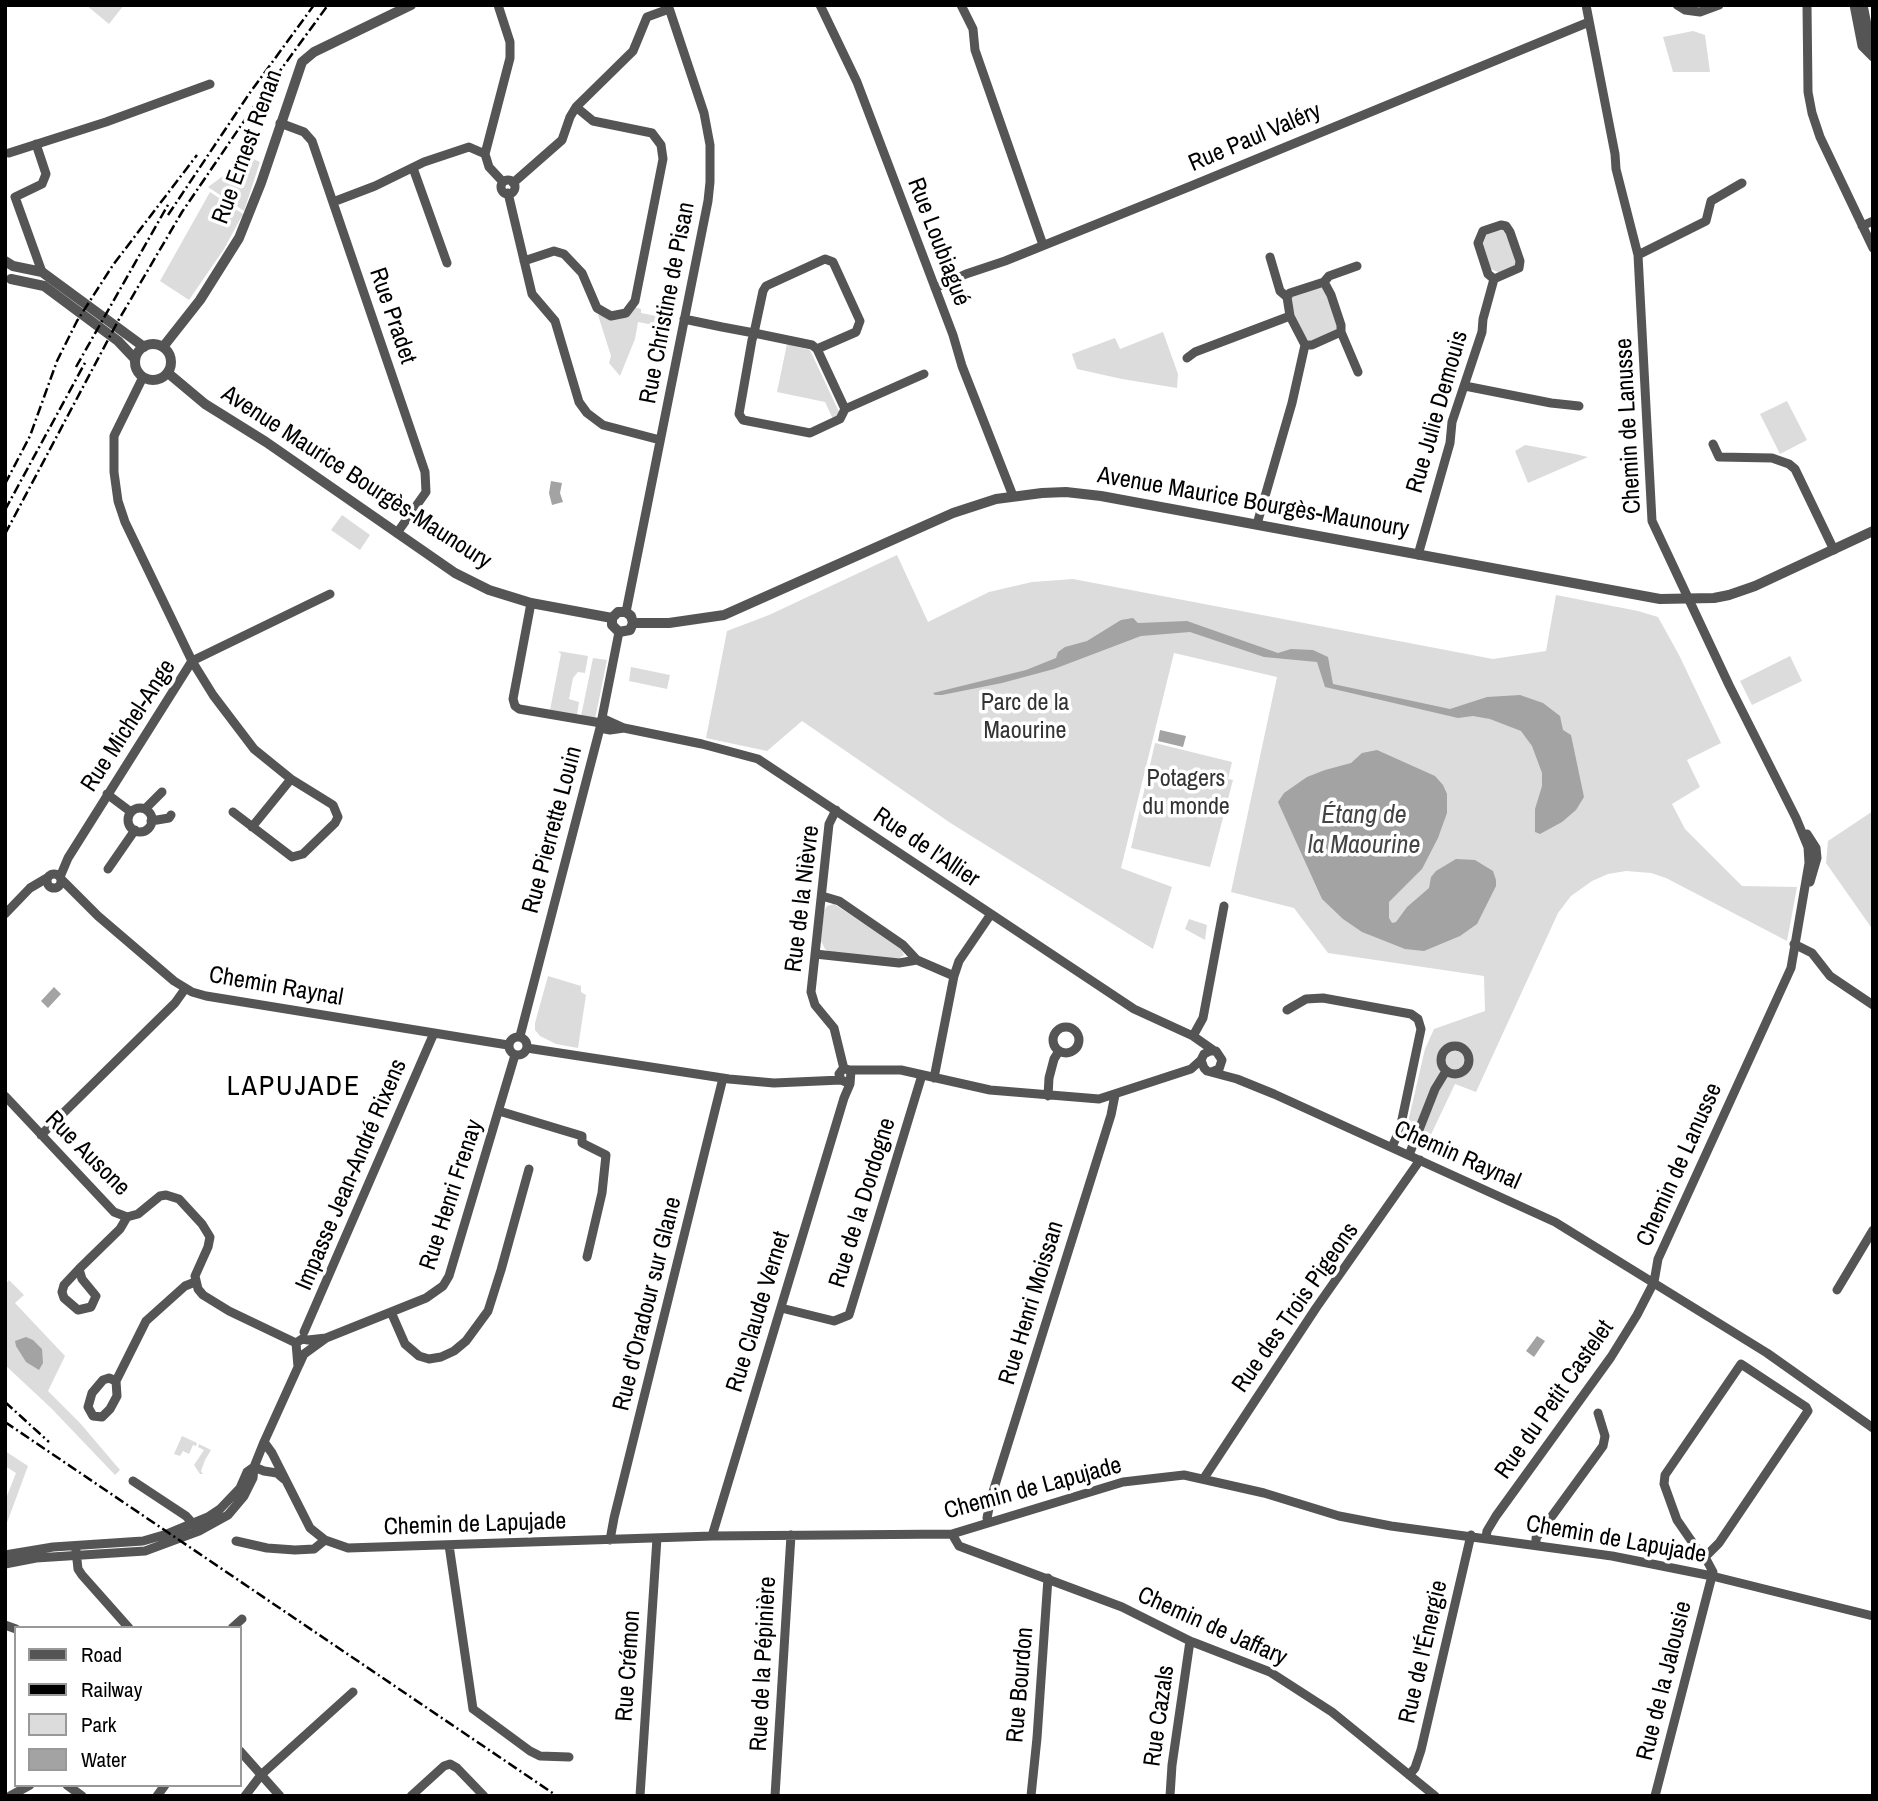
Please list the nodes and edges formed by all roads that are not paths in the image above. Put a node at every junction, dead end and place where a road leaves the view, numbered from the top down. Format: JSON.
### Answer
{"nodes":[{"id":1,"x":411,"y":5,"type":"edge"},
{"id":2,"x":498,"y":5,"type":"edge"},
{"id":3,"x":820,"y":5,"type":"edge"},
{"id":4,"x":961,"y":5,"type":"edge"},
{"id":5,"x":1586,"y":5,"type":"edge"},
{"id":6,"x":1677,"y":5,"type":"edge"},
{"id":7,"x":1719,"y":5,"type":"edge"},
{"id":8,"x":1807,"y":5,"type":"edge"},
{"id":9,"x":1854,"y":5,"type":"edge"},
{"id":10,"x":1863,"y":5,"type":"edge"},
{"id":11,"x":669,"y":7,"type":"edge"},
{"id":12,"x":1589,"y":22,"type":"junction"},
{"id":13,"x":1873,"y":56,"type":"edge"},
{"id":14,"x":210,"y":84,"type":"dead end"},
{"id":15,"x":576,"y":107,"type":"junction"},
{"id":16,"x":280,"y":123,"type":"junction"},
{"id":17,"x":36,"y":144,"type":"junction"},
{"id":18,"x":9,"y":153,"type":"dead end"},
{"id":19,"x":485,"y":154,"type":"junction"},
{"id":20,"x":413,"y":168,"type":"junction"},
{"id":21,"x":508,"y":183,"type":"junction"},
{"id":22,"x":1742,"y":183,"type":"dead end"},
{"id":23,"x":333,"y":202,"type":"junction"},
{"id":24,"x":1873,"y":221,"type":"edge"},
{"id":25,"x":1862,"y":226,"type":"junction"},
{"id":26,"x":1043,"y":245,"type":"junction"},
{"id":27,"x":1873,"y":248,"type":"edge"},
{"id":28,"x":1638,"y":255,"type":"junction"},
{"id":29,"x":1270,"y":257,"type":"dead end"},
{"id":30,"x":5,"y":261,"type":"edge"},
{"id":31,"x":524,"y":261,"type":"junction"},
{"id":32,"x":447,"y":263,"type":"dead end"},
{"id":33,"x":1357,"y":266,"type":"dead end"},
{"id":34,"x":42,"y":272,"type":"junction"},
{"id":35,"x":11,"y":279,"type":"dead end"},
{"id":36,"x":1493,"y":279,"type":"junction"},
{"id":37,"x":1324,"y":282,"type":"junction"},
{"id":38,"x":935,"y":288,"type":"junction"},
{"id":39,"x":1287,"y":297,"type":"junction"},
{"id":40,"x":1290,"y":316,"type":"junction"},
{"id":41,"x":684,"y":319,"type":"junction"},
{"id":42,"x":1342,"y":332,"type":"junction"},
{"id":43,"x":754,"y":333,"type":"junction"},
{"id":44,"x":1305,"y":345,"type":"junction"},
{"id":45,"x":144,"y":347,"type":"junction"},
{"id":46,"x":163,"y":347,"type":"junction"},
{"id":47,"x":817,"y":349,"type":"junction"},
{"id":48,"x":1187,"y":358,"type":"dead end"},
{"id":49,"x":135,"y":359,"type":"junction"},
{"id":50,"x":1358,"y":372,"type":"dead end"},
{"id":51,"x":168,"y":373,"type":"junction"},
{"id":52,"x":924,"y":373,"type":"dead end"},
{"id":53,"x":143,"y":377,"type":"junction"},
{"id":54,"x":1465,"y":386,"type":"junction"},
{"id":55,"x":1579,"y":406,"type":"dead end"},
{"id":56,"x":844,"y":412,"type":"junction"},
{"id":57,"x":660,"y":440,"type":"junction"},
{"id":58,"x":1713,"y":444,"type":"dead end"},
{"id":59,"x":1013,"y":496,"type":"junction"},
{"id":60,"x":1256,"y":524,"type":"junction"},
{"id":61,"x":1873,"y":531,"type":"edge"},
{"id":62,"x":397,"y":533,"type":"junction"},
{"id":63,"x":1834,"y":550,"type":"junction"},
{"id":64,"x":1418,"y":555,"type":"junction"},
{"id":65,"x":330,"y":594,"type":"dead end"},
{"id":66,"x":1690,"y":599,"type":"junction"},
{"id":67,"x":531,"y":603,"type":"junction"},
{"id":68,"x":626,"y":612,"type":"junction"},
{"id":69,"x":612,"y":618,"type":"junction"},
{"id":70,"x":633,"y":623,"type":"junction"},
{"id":71,"x":619,"y":632,"type":"junction"},
{"id":72,"x":192,"y":662,"type":"junction"},
{"id":73,"x":601,"y":723,"type":"junction"},
{"id":74,"x":291,"y":779,"type":"junction"},
{"id":75,"x":162,"y":792,"type":"dead end"},
{"id":76,"x":107,"y":794,"type":"junction"},
{"id":77,"x":145,"y":810,"type":"junction"},
{"id":78,"x":836,"y":810,"type":"junction"},
{"id":79,"x":131,"y":812,"type":"junction"},
{"id":80,"x":233,"y":812,"type":"dead end"},
{"id":81,"x":171,"y":815,"type":"dead end"},
{"id":82,"x":151,"y":821,"type":"junction"},
{"id":83,"x":252,"y":827,"type":"junction"},
{"id":84,"x":135,"y":830,"type":"junction"},
{"id":85,"x":107,"y":869,"type":"dead end"},
{"id":86,"x":54,"y":880,"type":"junction"},
{"id":87,"x":822,"y":896,"type":"junction"},
{"id":88,"x":1224,"y":906,"type":"dead end"},
{"id":89,"x":5,"y":914,"type":"edge"},
{"id":90,"x":991,"y":914,"type":"junction"},
{"id":91,"x":1794,"y":944,"type":"junction"},
{"id":92,"x":815,"y":954,"type":"junction"},
{"id":93,"x":917,"y":960,"type":"junction"},
{"id":94,"x":954,"y":976,"type":"junction"},
{"id":95,"x":185,"y":989,"type":"junction"},
{"id":96,"x":1873,"y":1005,"type":"edge"},
{"id":97,"x":1287,"y":1010,"type":"dead end"},
{"id":98,"x":434,"y":1032,"type":"junction"},
{"id":99,"x":1193,"y":1036,"type":"junction"},
{"id":100,"x":520,"y":1037,"type":"junction"},
{"id":101,"x":508,"y":1045,"type":"junction"},
{"id":102,"x":527,"y":1048,"type":"junction"},
{"id":103,"x":1059,"y":1051,"type":"dead end"},
{"id":104,"x":1213,"y":1051,"type":"junction"},
{"id":105,"x":515,"y":1055,"type":"junction"},
{"id":106,"x":1201,"y":1058,"type":"junction"},
{"id":107,"x":1222,"y":1063,"type":"junction"},
{"id":108,"x":1446,"y":1070,"type":"dead end"},
{"id":109,"x":1210,"y":1071,"type":"junction"},
{"id":110,"x":1181,"y":1073,"type":"junction"},
{"id":111,"x":922,"y":1075,"type":"junction"},
{"id":112,"x":846,"y":1076,"type":"junction"},
{"id":113,"x":723,"y":1078,"type":"junction"},
{"id":114,"x":934,"y":1078,"type":"junction"},
{"id":115,"x":1237,"y":1079,"type":"junction"},
{"id":116,"x":1115,"y":1095,"type":"junction"},
{"id":117,"x":5,"y":1096,"type":"edge"},
{"id":118,"x":1048,"y":1096,"type":"junction"},
{"id":119,"x":499,"y":1111,"type":"junction"},
{"id":120,"x":41,"y":1135,"type":"junction"},
{"id":121,"x":1392,"y":1147,"type":"junction"},
{"id":122,"x":1409,"y":1155,"type":"junction"},
{"id":123,"x":1420,"y":1160,"type":"junction"},
{"id":124,"x":529,"y":1169,"type":"dead end"},
{"id":125,"x":127,"y":1217,"type":"junction"},
{"id":126,"x":1873,"y":1230,"type":"edge"},
{"id":127,"x":587,"y":1257,"type":"dead end"},
{"id":128,"x":79,"y":1269,"type":"junction"},
{"id":129,"x":195,"y":1282,"type":"junction"},
{"id":130,"x":1654,"y":1282,"type":"junction"},
{"id":131,"x":1837,"y":1290,"type":"dead end"},
{"id":132,"x":781,"y":1308,"type":"junction"},
{"id":133,"x":391,"y":1312,"type":"junction"},
{"id":134,"x":303,"y":1345,"type":"junction"},
{"id":135,"x":116,"y":1381,"type":"dead end"},
{"id":136,"x":1598,"y":1413,"type":"dead end"},
{"id":137,"x":1873,"y":1428,"type":"edge"},
{"id":138,"x":264,"y":1442,"type":"junction"},
{"id":139,"x":254,"y":1466,"type":"junction"},
{"id":140,"x":1204,"y":1478,"type":"junction"},
{"id":141,"x":284,"y":1479,"type":"junction"},
{"id":142,"x":133,"y":1481,"type":"dead end"},
{"id":143,"x":988,"y":1522,"type":"junction"},
{"id":144,"x":196,"y":1527,"type":"junction"},
{"id":145,"x":952,"y":1534,"type":"junction"},
{"id":146,"x":791,"y":1535,"type":"junction"},
{"id":147,"x":1471,"y":1535,"type":"junction"},
{"id":148,"x":712,"y":1536,"type":"junction"},
{"id":149,"x":657,"y":1538,"type":"junction"},
{"id":150,"x":1486,"y":1538,"type":"junction"},
{"id":151,"x":325,"y":1540,"type":"junction"},
{"id":152,"x":610,"y":1540,"type":"junction"},
{"id":153,"x":236,"y":1541,"type":"dead end"},
{"id":154,"x":1535,"y":1544,"type":"junction"},
{"id":155,"x":449,"y":1545,"type":"junction"},
{"id":156,"x":76,"y":1550,"type":"junction"},
{"id":157,"x":5,"y":1555,"type":"edge"},
{"id":158,"x":1705,"y":1557,"type":"junction"},
{"id":159,"x":5,"y":1564,"type":"edge"},
{"id":160,"x":1712,"y":1576,"type":"junction"},
{"id":161,"x":1048,"y":1578,"type":"junction"},
{"id":162,"x":1873,"y":1616,"type":"edge"},
{"id":163,"x":242,"y":1619,"type":"dead end"},
{"id":164,"x":127,"y":1626,"type":"edge"},
{"id":165,"x":234,"y":1626,"type":"edge"},
{"id":166,"x":1190,"y":1641,"type":"junction"},
{"id":167,"x":353,"y":1692,"type":"dead end"},
{"id":168,"x":242,"y":1753,"type":"edge"},
{"id":169,"x":569,"y":1757,"type":"dead end"},
{"id":170,"x":261,"y":1774,"type":"junction"},
{"id":171,"x":1409,"y":1775,"type":"junction"},
{"id":172,"x":26,"y":1787,"type":"edge"},
{"id":173,"x":10,"y":1796,"type":"edge"},
{"id":174,"x":245,"y":1796,"type":"edge"},
{"id":175,"x":280,"y":1796,"type":"edge"},
{"id":176,"x":411,"y":1796,"type":"edge"},
{"id":177,"x":484,"y":1796,"type":"edge"},
{"id":178,"x":640,"y":1796,"type":"edge"},
{"id":179,"x":775,"y":1796,"type":"edge"},
{"id":180,"x":1031,"y":1796,"type":"edge"},
{"id":181,"x":1170,"y":1796,"type":"edge"},
{"id":182,"x":1435,"y":1796,"type":"edge"},
{"id":183,"x":1655,"y":1796,"type":"edge"}],
"edges":[{"from":1,"to":16,"type":"street","name":"Rue Ernest Renan"},
{"from":2,"to":19,"type":"street"},
{"from":3,"to":38,"type":"street","name":"Rue Loubiagué"},
{"from":4,"to":26,"type":"street"},
{"from":5,"to":12,"type":"street","name":"Chemin de Lanusse"},
{"from":6,"to":7,"type":"street"},
{"from":8,"to":25,"type":"street"},
{"from":9,"to":13,"type":"street"},
{"from":10,"to":13,"type":"street"},
{"from":11,"to":15,"type":"street"},
{"from":11,"to":41,"type":"street","name":"Rue Christine de Pisan"},
{"from":12,"to":26,"type":"street","name":"Rue Paul Valéry"},
{"from":12,"to":28,"type":"street","name":"Chemin de Lanusse"},
{"from":14,"to":17,"type":"street"},
{"from":15,"to":21,"type":"street"},
{"from":15,"to":31,"type":"street"},
{"from":16,"to":23,"type":"street","name":"Rue Pradet"},
{"from":16,"to":46,"type":"street","name":"Rue Ernest Renan"},
{"from":17,"to":18,"type":"street"},
{"from":17,"to":34,"type":"street"},
{"from":19,"to":20,"type":"street"},
{"from":19,"to":21,"type":"street"},
{"from":20,"to":23,"type":"street"},
{"from":20,"to":32,"type":"street"},
{"from":21,"to":31,"type":"street"},
{"from":22,"to":28,"type":"street"},
{"from":23,"to":62,"type":"street","name":"Rue Pradet"},
{"from":24,"to":25,"type":"street"},
{"from":25,"to":27,"type":"street"},
{"from":26,"to":38,"type":"street","name":"Rue Paul Valéry"},
{"from":28,"to":66,"type":"street","name":"Chemin de Lanusse"},
{"from":29,"to":39,"type":"street"},
{"from":30,"to":34,"type":"street"},
{"from":31,"to":57,"type":"street"},
{"from":33,"to":37,"type":"street"},
{"from":34,"to":45,"type":"street"},
{"from":35,"to":49,"type":"street"},
{"from":36,"to":36,"type":"street"},
{"from":36,"to":54,"type":"street","name":"Rue Julie Demouis"},
{"from":37,"to":39,"type":"street"},
{"from":37,"to":42,"type":"street"},
{"from":38,"to":59,"type":"street","name":"Rue Loubiagué"},
{"from":39,"to":40,"type":"street"},
{"from":40,"to":44,"type":"street"},
{"from":40,"to":48,"type":"street"},
{"from":41,"to":43,"type":"street"},
{"from":41,"to":57,"type":"street","name":"Rue Christine de Pisan"},
{"from":42,"to":44,"type":"street"},
{"from":42,"to":50,"type":"street"},
{"from":43,"to":47,"type":"street"},
{"from":43,"to":47,"type":"street"},
{"from":43,"to":56,"type":"street"},
{"from":44,"to":60,"type":"street"},
{"from":45,"to":46,"type":"street"},
{"from":45,"to":49,"type":"street"},
{"from":46,"to":51,"type":"street"},
{"from":47,"to":56,"type":"street"},
{"from":49,"to":53,"type":"street"},
{"from":51,"to":53,"type":"street"},
{"from":51,"to":62,"type":"street","name":"Avenue Maurice Bourgès-Maunoury"},
{"from":52,"to":56,"type":"street"},
{"from":53,"to":72,"type":"street","name":"Rue Michel-Ange"},
{"from":54,"to":55,"type":"street"},
{"from":54,"to":64,"type":"street","name":"Rue Julie Demouis"},
{"from":57,"to":68,"type":"street","name":"Rue Christine de Pisan"},
{"from":58,"to":63,"type":"street"},
{"from":59,"to":60,"type":"street","name":"Avenue Maurice Bourgès-Maunoury"},
{"from":59,"to":70,"type":"street","name":"Avenue Maurice Bourgès-Maunoury"},
{"from":60,"to":64,"type":"street","name":"Avenue Maurice Bourgès-Maunoury"},
{"from":61,"to":63,"type":"street","name":"Avenue Maurice Bourgès-Maunoury"},
{"from":62,"to":67,"type":"street","name":"Avenue Maurice Bourgès-Maunoury"},
{"from":63,"to":66,"type":"street","name":"Avenue Maurice Bourgès-Maunoury"},
{"from":64,"to":66,"type":"street","name":"Avenue Maurice Bourgès-Maunoury"},
{"from":65,"to":72,"type":"street"},
{"from":66,"to":91,"type":"street","name":"Chemin de Lanusse"},
{"from":67,"to":69,"type":"street","name":"Avenue Maurice Bourgès-Maunoury"},
{"from":67,"to":73,"type":"street","name":"Rue de l'Allier"},
{"from":68,"to":69,"type":"street"},
{"from":68,"to":70,"type":"street"},
{"from":69,"to":71,"type":"street"},
{"from":70,"to":71,"type":"street"},
{"from":71,"to":73,"type":"street","name":"Rue Pierrette Louin"},
{"from":72,"to":74,"type":"street"},
{"from":72,"to":76,"type":"street","name":"Rue Michel-Ange"},
{"from":73,"to":78,"type":"street","name":"Rue de l'Allier"},
{"from":73,"to":100,"type":"street","name":"Rue Pierrette Louin"},
{"from":74,"to":83,"type":"street"},
{"from":74,"to":83,"type":"street"},
{"from":75,"to":77,"type":"street"},
{"from":76,"to":79,"type":"street"},
{"from":76,"to":86,"type":"street","name":"Rue Michel-Ange"},
{"from":77,"to":79,"type":"street"},
{"from":77,"to":82,"type":"street"},
{"from":78,"to":87,"type":"street","name":"Rue de la Nièvre"},
{"from":78,"to":90,"type":"street","name":"Rue de l'Allier"},
{"from":79,"to":84,"type":"street"},
{"from":80,"to":83,"type":"street"},
{"from":81,"to":82,"type":"street"},
{"from":82,"to":84,"type":"street"},
{"from":84,"to":85,"type":"street"},
{"from":86,"to":89,"type":"street","name":"Rue Michel-Ange"},
{"from":86,"to":95,"type":"street","name":"Chemin Raynal"},
{"from":87,"to":92,"type":"street","name":"Rue de la Nièvre"},
{"from":87,"to":93,"type":"street"},
{"from":88,"to":99,"type":"street"},
{"from":90,"to":94,"type":"street"},
{"from":90,"to":99,"type":"street","name":"Rue de l'Allier"},
{"from":91,"to":96,"type":"street"},
{"from":91,"to":130,"type":"street","name":"Chemin de Lanusse"},
{"from":92,"to":93,"type":"street"},
{"from":92,"to":112,"type":"street","name":"Rue de la Nièvre"},
{"from":93,"to":94,"type":"street"},
{"from":94,"to":114,"type":"street"},
{"from":95,"to":98,"type":"street","name":"Chemin Raynal"},
{"from":95,"to":120,"type":"street"},
{"from":97,"to":121,"type":"street"},
{"from":98,"to":101,"type":"street","name":"Chemin Raynal"},
{"from":98,"to":134,"type":"street","name":"Impasse Jean-André Rixens"},
{"from":99,"to":104,"type":"street","name":"Rue de l'Allier"},
{"from":99,"to":106,"type":"street"},
{"from":100,"to":101,"type":"street"},
{"from":100,"to":102,"type":"street"},
{"from":101,"to":105,"type":"street"},
{"from":102,"to":105,"type":"street"},
{"from":102,"to":113,"type":"street","name":"Chemin Raynal"},
{"from":103,"to":118,"type":"street"},
{"from":104,"to":106,"type":"street"},
{"from":104,"to":107,"type":"street"},
{"from":105,"to":119,"type":"street","name":"Rue Henri Frenay"},
{"from":106,"to":109,"type":"street"},
{"from":106,"to":110,"type":"street","name":"Chemin Raynal"},
{"from":107,"to":109,"type":"street"},
{"from":107,"to":115,"type":"street","name":"Chemin Raynal"},
{"from":108,"to":122,"type":"street"},
{"from":109,"to":110,"type":"street","name":"Chemin Raynal"},
{"from":109,"to":115,"type":"street","name":"Chemin Raynal"},
{"from":110,"to":116,"type":"street","name":"Chemin Raynal"},
{"from":111,"to":112,"type":"street","name":"Chemin Raynal"},
{"from":111,"to":114,"type":"street","name":"Chemin Raynal"},
{"from":111,"to":132,"type":"street","name":"Rue de la Dordogne"},
{"from":112,"to":113,"type":"street","name":"Chemin Raynal"},
{"from":112,"to":132,"type":"street","name":"Rue Claude Vernet"},
{"from":113,"to":152,"type":"street","name":"Rue d'Oradour sur Glane"},
{"from":114,"to":118,"type":"street","name":"Chemin Raynal"},
{"from":115,"to":121,"type":"street","name":"Chemin Raynal"},
{"from":116,"to":118,"type":"street","name":"Chemin Raynal"},
{"from":116,"to":143,"type":"street","name":"Rue Henri Moissan"},
{"from":117,"to":120,"type":"street","name":"Rue Ausone"},
{"from":119,"to":127,"type":"street"},
{"from":119,"to":133,"type":"street","name":"Rue Henri Frenay"},
{"from":120,"to":125,"type":"street","name":"Rue Ausone"},
{"from":121,"to":122,"type":"street","name":"Chemin Raynal"},
{"from":122,"to":123,"type":"street","name":"Chemin Raynal"},
{"from":123,"to":130,"type":"street","name":"Chemin Raynal"},
{"from":123,"to":140,"type":"street","name":"Rue des Trois Pigeons"},
{"from":124,"to":133,"type":"street"},
{"from":125,"to":128,"type":"street"},
{"from":125,"to":129,"type":"street","name":"Rue Ausone"},
{"from":126,"to":131,"type":"street"},
{"from":128,"to":128,"type":"street"},
{"from":129,"to":134,"type":"street"},
{"from":129,"to":135,"type":"street"},
{"from":130,"to":137,"type":"street","name":"Chemin de Lanusse"},
{"from":130,"to":150,"type":"street","name":"Rue du Petit Castelet"},
{"from":132,"to":148,"type":"street","name":"Rue Claude Vernet"},
{"from":133,"to":134,"type":"street","name":"Rue Henri Frenay"},
{"from":134,"to":138,"type":"street","name":"Impasse Jean-André Rixens"},
{"from":136,"to":154,"type":"street"},
{"from":138,"to":139,"type":"street"},
{"from":138,"to":141,"type":"street"},
{"from":139,"to":141,"type":"street"},
{"from":139,"to":144,"type":"street"},
{"from":140,"to":143,"type":"street","name":"Chemin de Lapujade"},
{"from":140,"to":147,"type":"street","name":"Chemin de Lapujade"},
{"from":141,"to":151,"type":"street"},
{"from":142,"to":144,"type":"street"},
{"from":143,"to":145,"type":"street","name":"Chemin de Lapujade"},
{"from":144,"to":156,"type":"street"},
{"from":145,"to":146,"type":"street","name":"Chemin de Lapujade"},
{"from":145,"to":161,"type":"street","name":"Chemin de Jaffary"},
{"from":146,"to":148,"type":"street","name":"Chemin de Lapujade"},
{"from":146,"to":179,"type":"street","name":"Rue de la Pépinière"},
{"from":147,"to":150,"type":"street","name":"Chemin de Lapujade"},
{"from":147,"to":171,"type":"street","name":"Rue de l'Énergie"},
{"from":148,"to":149,"type":"street","name":"Chemin de Lapujade"},
{"from":149,"to":152,"type":"street","name":"Chemin de Lapujade"},
{"from":149,"to":178,"type":"street","name":"Rue Crémon"},
{"from":150,"to":154,"type":"street","name":"Chemin de Lapujade"},
{"from":151,"to":153,"type":"street"},
{"from":151,"to":155,"type":"street","name":"Chemin de Lapujade"},
{"from":152,"to":155,"type":"street","name":"Chemin de Lapujade"},
{"from":154,"to":160,"type":"street","name":"Chemin de Lapujade"},
{"from":155,"to":169,"type":"street"},
{"from":156,"to":157,"type":"street"},
{"from":156,"to":159,"type":"street"},
{"from":156,"to":164,"type":"street"},
{"from":158,"to":158,"type":"street"},
{"from":158,"to":160,"type":"street"},
{"from":160,"to":162,"type":"street","name":"Chemin de Lapujade"},
{"from":160,"to":183,"type":"street","name":"Rue de la Jalousie"},
{"from":161,"to":166,"type":"street","name":"Chemin de Jaffary"},
{"from":161,"to":180,"type":"street","name":"Rue Bourdon"},
{"from":163,"to":165,"type":"street"},
{"from":166,"to":171,"type":"street","name":"Chemin de Jaffary"},
{"from":166,"to":181,"type":"street","name":"Rue Cazals"},
{"from":167,"to":170,"type":"street"},
{"from":168,"to":170,"type":"street"},
{"from":170,"to":174,"type":"street"},
{"from":170,"to":175,"type":"street"},
{"from":171,"to":182,"type":"street","name":"Chemin de Jaffary"},
{"from":172,"to":173,"type":"street"},
{"from":176,"to":177,"type":"street"}]}
